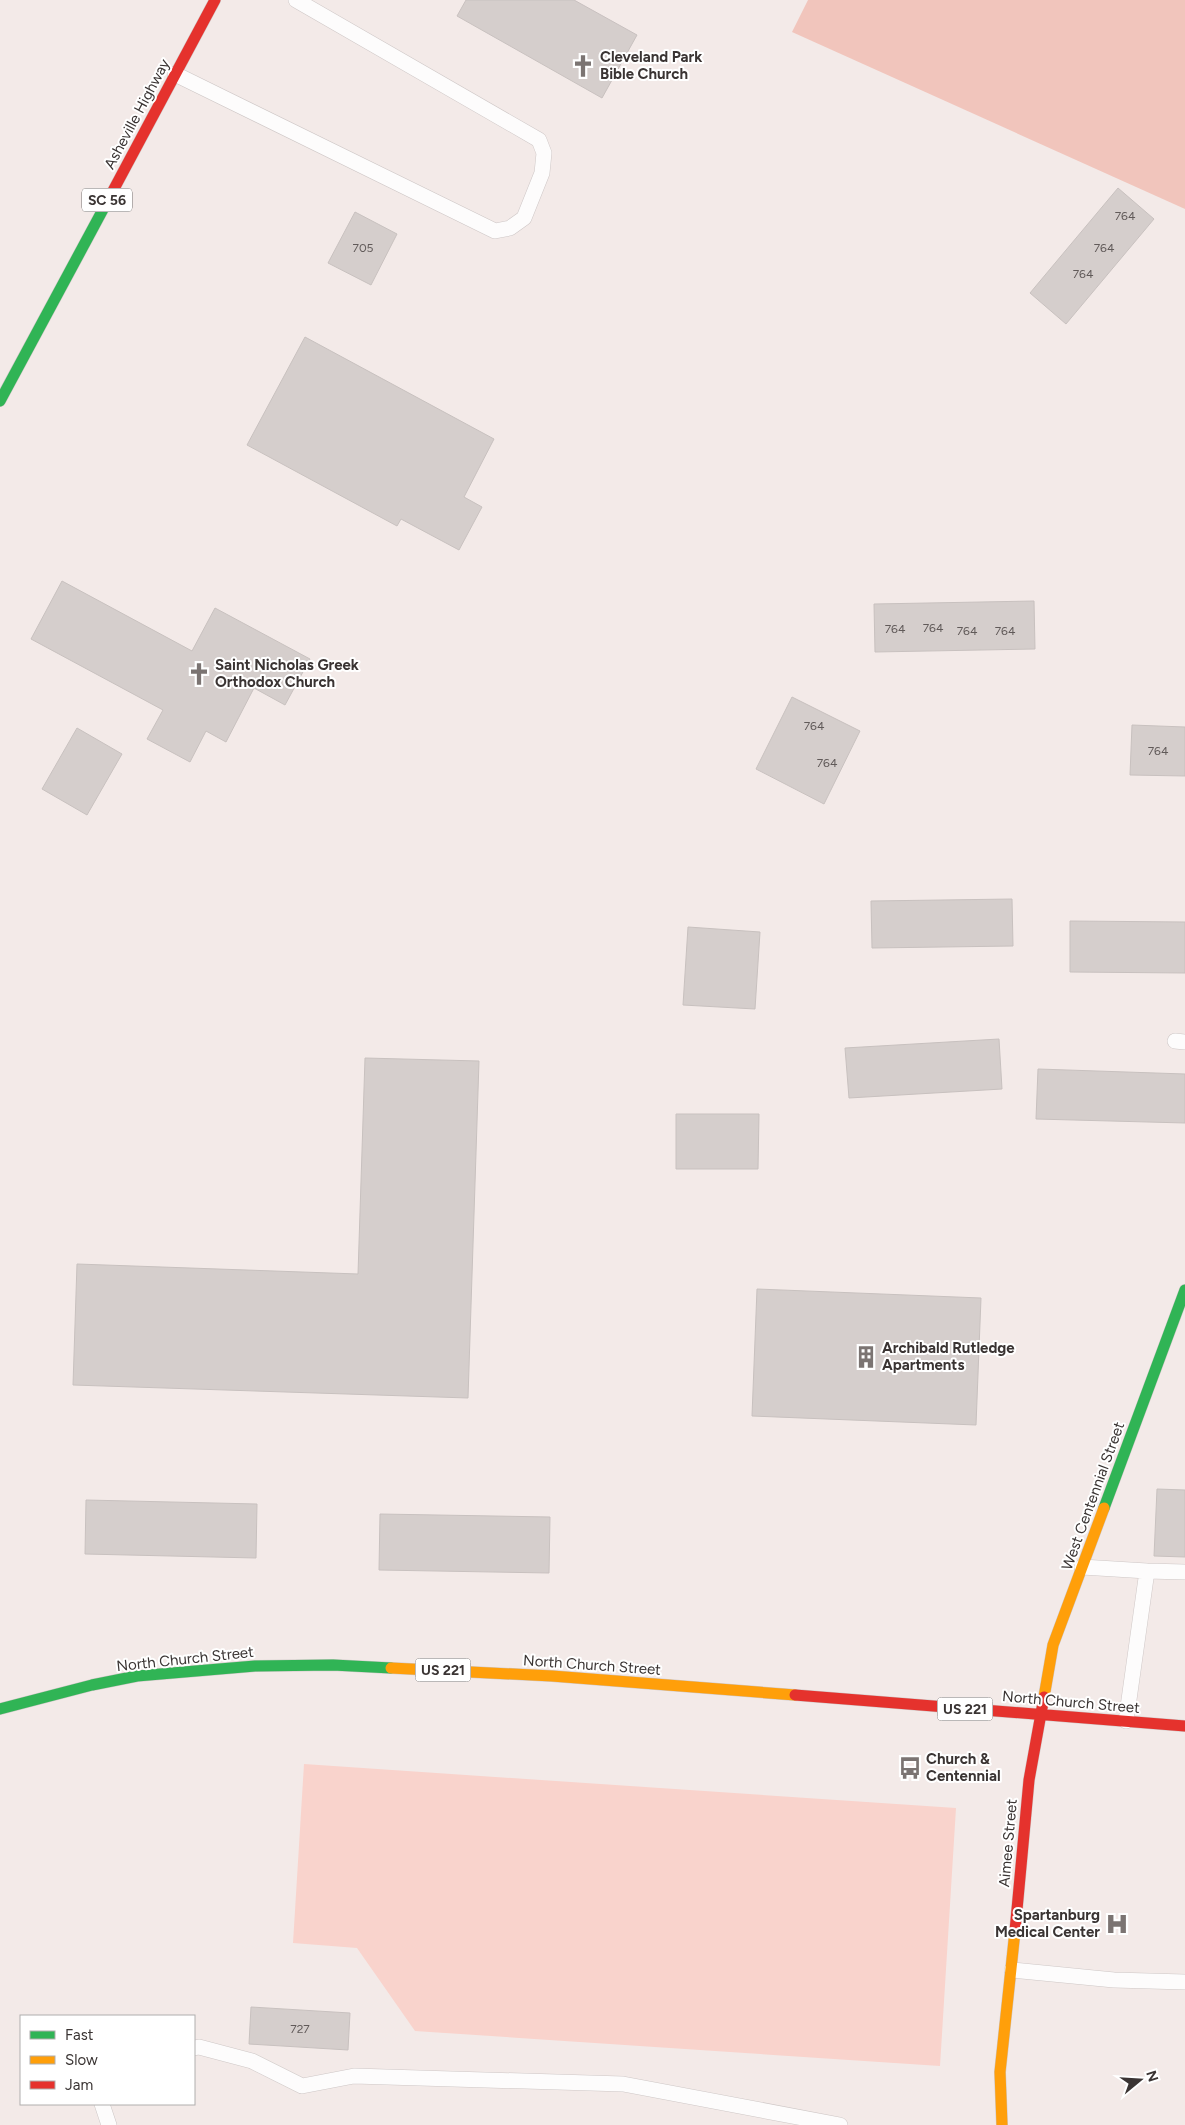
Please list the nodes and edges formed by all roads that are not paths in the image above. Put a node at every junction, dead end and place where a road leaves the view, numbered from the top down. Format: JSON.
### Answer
{"nodes":[{"id":1,"x":215,"y":0,"type":"edge"},
{"id":2,"x":296,"y":0,"type":"edge"},
{"id":3,"x":175,"y":74,"type":"junction"},
{"id":4,"x":0,"y":401,"type":"edge"},
{"id":5,"x":1185,"y":1290,"type":"edge"},
{"id":6,"x":1082,"y":1567,"type":"junction"},
{"id":7,"x":1147,"y":1571,"type":"junction"},
{"id":8,"x":1185,"y":1572,"type":"edge"},
{"id":9,"x":0,"y":1709,"type":"edge"},
{"id":10,"x":1040,"y":1714,"type":"junction"},
{"id":11,"x":1126,"y":1721,"type":"junction"},
{"id":12,"x":1185,"y":1726,"type":"edge"},
{"id":13,"x":1012,"y":1970,"type":"junction"},
{"id":14,"x":1185,"y":1982,"type":"edge"},
{"id":15,"x":195,"y":2048,"type":"edge"},
{"id":16,"x":102,"y":2105,"type":"edge"},
{"id":17,"x":109,"y":2125,"type":"edge"},
{"id":18,"x":840,"y":2125,"type":"edge"},
{"id":19,"x":1002,"y":2125,"type":"edge"}],
"edges":[{"from":1,"to":3,"type":"main road","name":"Asheville Highway","number":"SC 56"},
{"from":2,"to":3,"type":"lane"},
{"from":3,"to":4,"type":"main road","name":"Asheville Highway","number":"SC 56"},
{"from":5,"to":6,"type":"main road","name":"West Centennial Street"},
{"from":6,"to":7,"type":"lane"},
{"from":6,"to":10,"type":"main road","name":"West Centennial Street"},
{"from":7,"to":8,"type":"lane"},
{"from":7,"to":11,"type":"lane"},
{"from":9,"to":10,"type":"main road","name":"North Church Street","number":"US 221"},
{"from":10,"to":11,"type":"main road","name":"North Church Street","number":"US 221"},
{"from":10,"to":13,"type":"main road","name":"Aimee Street"},
{"from":11,"to":12,"type":"main road","name":"North Church Street","number":"US 221"},
{"from":13,"to":14,"type":"lane"},
{"from":13,"to":19,"type":"main road","name":"Aimee Street"},
{"from":15,"to":18,"type":"lane"},
{"from":16,"to":17,"type":"lane"}]}
